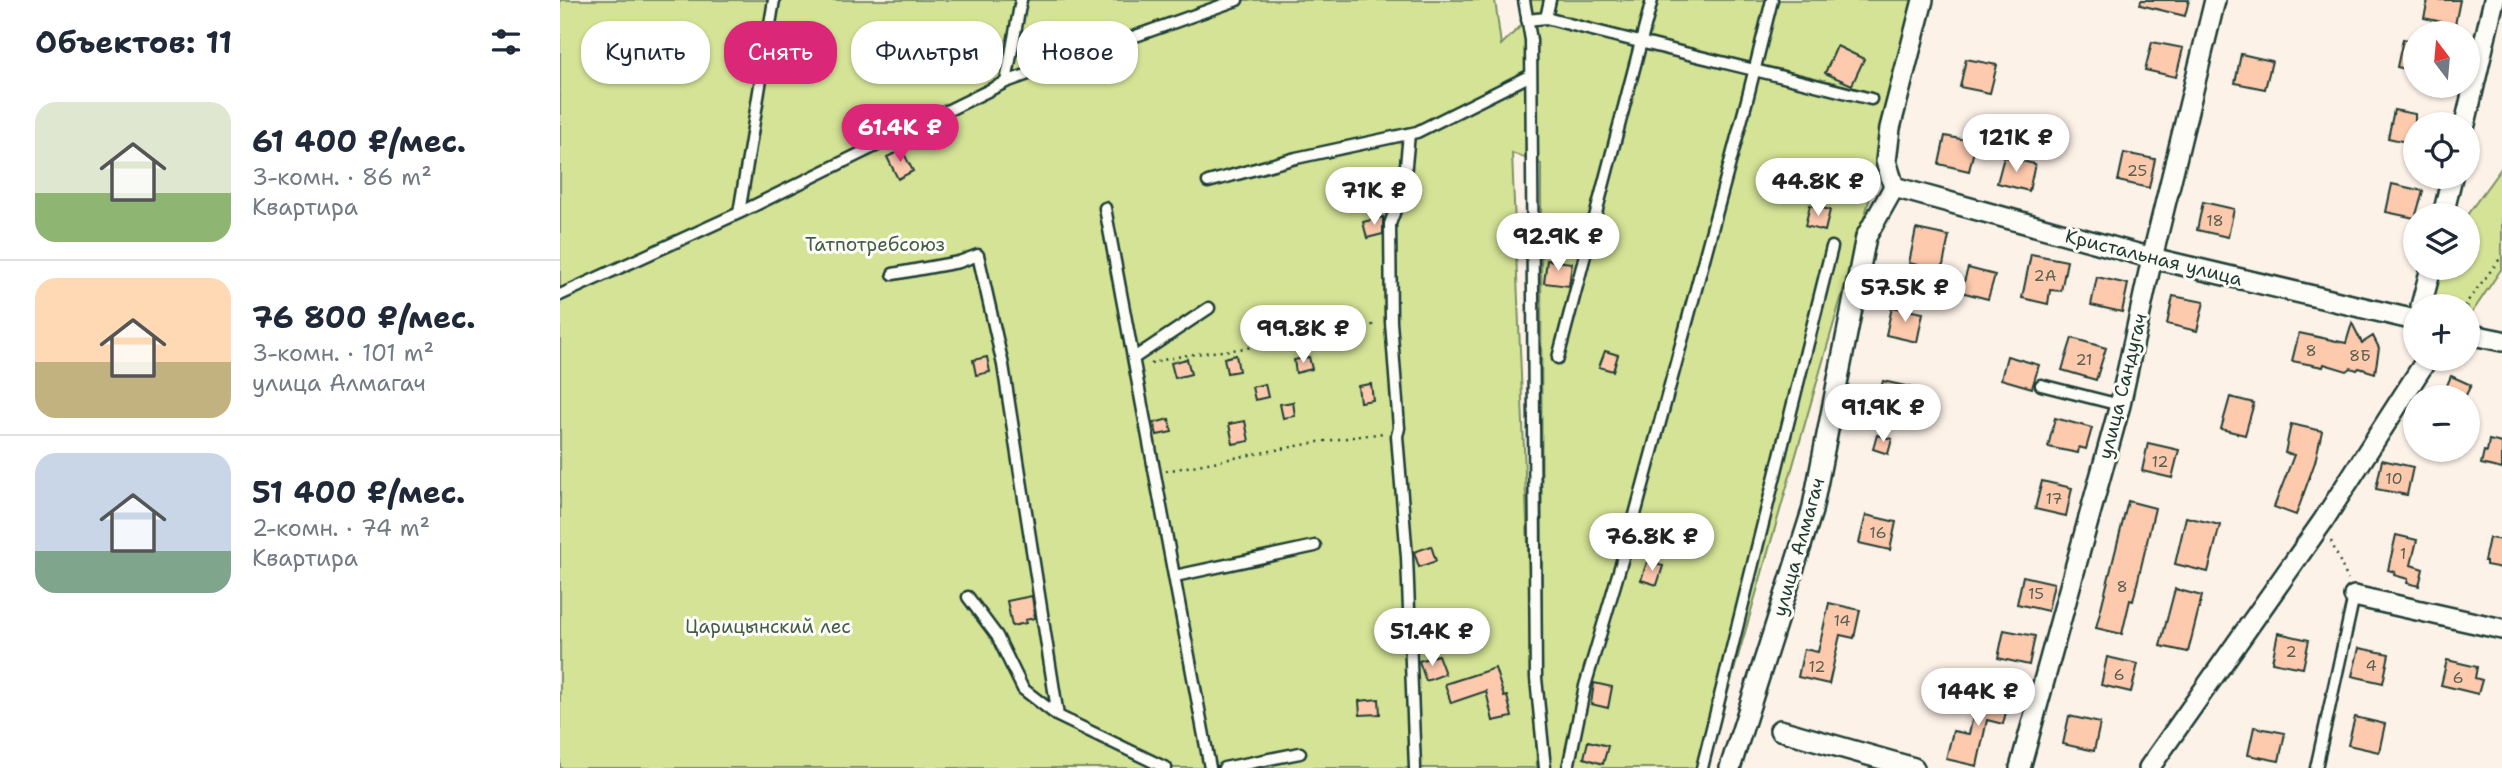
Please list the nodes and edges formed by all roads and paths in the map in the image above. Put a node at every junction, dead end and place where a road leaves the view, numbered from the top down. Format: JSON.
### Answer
{"nodes":[{"id":1,"x":774,"y":0,"type":"edge"},
{"id":2,"x":1021,"y":0,"type":"edge"},
{"id":3,"x":1237,"y":0,"type":"edge"},
{"id":4,"x":1524,"y":0,"type":"edge"},
{"id":5,"x":1550,"y":0,"type":"edge"},
{"id":6,"x":1652,"y":0,"type":"edge"},
{"id":7,"x":1772,"y":0,"type":"edge"},
{"id":8,"x":1923,"y":0,"type":"edge"},
{"id":9,"x":2215,"y":0,"type":"edge"},
{"id":10,"x":2494,"y":0,"type":"edge"},
{"id":11,"x":1546,"y":18,"type":"junction"},
{"id":12,"x":1527,"y":20,"type":"junction"},
{"id":13,"x":1640,"y":43,"type":"junction"},
{"id":14,"x":1755,"y":69,"type":"junction"},
{"id":15,"x":1531,"y":75,"type":"junction"},
{"id":16,"x":1006,"y":82,"type":"junction"},
{"id":17,"x":1871,"y":99,"type":"dead end"},
{"id":18,"x":2468,"y":112,"type":"edge"},
{"id":19,"x":1409,"y":134,"type":"junction"},
{"id":20,"x":1208,"y":182,"type":"dead end"},
{"id":21,"x":1895,"y":187,"type":"junction"},
{"id":22,"x":1105,"y":208,"type":"dead end"},
{"id":23,"x":739,"y":213,"type":"junction"},
{"id":24,"x":1832,"y":247,"type":"dead end"},
{"id":25,"x":2502,"y":256,"type":"edge"},
{"id":26,"x":2152,"y":258,"type":"junction"},
{"id":27,"x":892,"y":274,"type":"dead end"},
{"id":28,"x":2473,"y":294,"type":"edge"},
{"id":29,"x":560,"y":295,"type":"edge"},
{"id":30,"x":1209,"y":308,"type":"dead end"},
{"id":31,"x":2403,"y":317,"type":"edge"},
{"id":32,"x":1391,"y":321,"type":"junction"},
{"id":33,"x":2480,"y":336,"type":"edge"},
{"id":34,"x":2502,"y":341,"type":"edge"},
{"id":35,"x":1558,"y":358,"type":"dead end"},
{"id":36,"x":1136,"y":363,"type":"junction"},
{"id":37,"x":2419,"y":371,"type":"edge"},
{"id":38,"x":2041,"y":385,"type":"dead end"},
{"id":39,"x":2120,"y":405,"type":"junction"},
{"id":40,"x":1398,"y":431,"type":"junction"},
{"id":41,"x":1156,"y":472,"type":"junction"},
{"id":42,"x":2323,"y":521,"type":"junction"},
{"id":43,"x":1315,"y":546,"type":"dead end"},
{"id":44,"x":1175,"y":576,"type":"junction"},
{"id":45,"x":2354,"y":596,"type":"junction"},
{"id":46,"x":968,"y":597,"type":"dead end"},
{"id":47,"x":2502,"y":629,"type":"edge"},
{"id":48,"x":1058,"y":716,"type":"junction"},
{"id":49,"x":1780,"y":730,"type":"dead end"},
{"id":50,"x":1300,"y":753,"type":"dead end"},
{"id":51,"x":1166,"y":768,"type":"edge"},
{"id":52,"x":1210,"y":768,"type":"edge"},
{"id":53,"x":1224,"y":768,"type":"edge"},
{"id":54,"x":1415,"y":768,"type":"edge"},
{"id":55,"x":1545,"y":768,"type":"edge"},
{"id":56,"x":1568,"y":768,"type":"edge"},
{"id":57,"x":1702,"y":768,"type":"edge"},
{"id":58,"x":1730,"y":768,"type":"edge"},
{"id":59,"x":1914,"y":768,"type":"edge"},
{"id":60,"x":2020,"y":768,"type":"edge"},
{"id":61,"x":2149,"y":768,"type":"edge"},
{"id":62,"x":2316,"y":768,"type":"edge"}],
"edges":[{"from":1,"to":23,"type":"lane"},
{"from":2,"to":16,"type":"lane"},
{"from":3,"to":16,"type":"lane"},
{"from":4,"to":12,"type":"lane"},
{"from":5,"to":11,"type":"lane"},
{"from":6,"to":13,"type":"lane"},
{"from":7,"to":14,"type":"lane"},
{"from":8,"to":21,"type":"street"},
{"from":9,"to":26,"type":"street","name":"улица Сандугач"},
{"from":10,"to":18,"type":"street"},
{"from":11,"to":12,"type":"lane"},
{"from":11,"to":13,"type":"lane"},
{"from":12,"to":15,"type":"lane"},
{"from":13,"to":14,"type":"lane"},
{"from":13,"to":35,"type":"lane"},
{"from":14,"to":17,"type":"lane"},
{"from":14,"to":56,"type":"lane"},
{"from":15,"to":19,"type":"lane"},
{"from":15,"to":55,"type":"lane"},
{"from":16,"to":23,"type":"lane"},
{"from":19,"to":20,"type":"lane"},
{"from":19,"to":32,"type":"lane"},
{"from":21,"to":26,"type":"street","name":"Кристальная улица"},
{"from":21,"to":58,"type":"street","name":"улица Алмагач"},
{"from":22,"to":36,"type":"lane"},
{"from":23,"to":29,"type":"lane"},
{"from":24,"to":57,"type":"lane"},
{"from":25,"to":28,"type":"path"},
{"from":26,"to":31,"type":"street","name":"Кристальная улица"},
{"from":26,"to":39,"type":"street","name":"улица Сандугач"},
{"from":27,"to":48,"type":"lane"},
{"from":30,"to":36,"type":"lane"},
{"from":32,"to":36,"type":"path"},
{"from":32,"to":40,"type":"lane"},
{"from":33,"to":34,"type":"street"},
{"from":36,"to":41,"type":"lane"},
{"from":37,"to":42,"type":"street"},
{"from":38,"to":39,"type":"lane"},
{"from":39,"to":60,"type":"street","name":"улица Сандугач"},
{"from":40,"to":41,"type":"path"},
{"from":40,"to":54,"type":"lane"},
{"from":41,"to":44,"type":"lane"},
{"from":42,"to":45,"type":"path"},
{"from":42,"to":61,"type":"street"},
{"from":43,"to":44,"type":"lane"},
{"from":44,"to":52,"type":"lane"},
{"from":45,"to":47,"type":"street"},
{"from":45,"to":62,"type":"lane"},
{"from":46,"to":48,"type":"lane"},
{"from":48,"to":51,"type":"lane"},
{"from":49,"to":59,"type":"street"},
{"from":50,"to":53,"type":"lane"}]}
